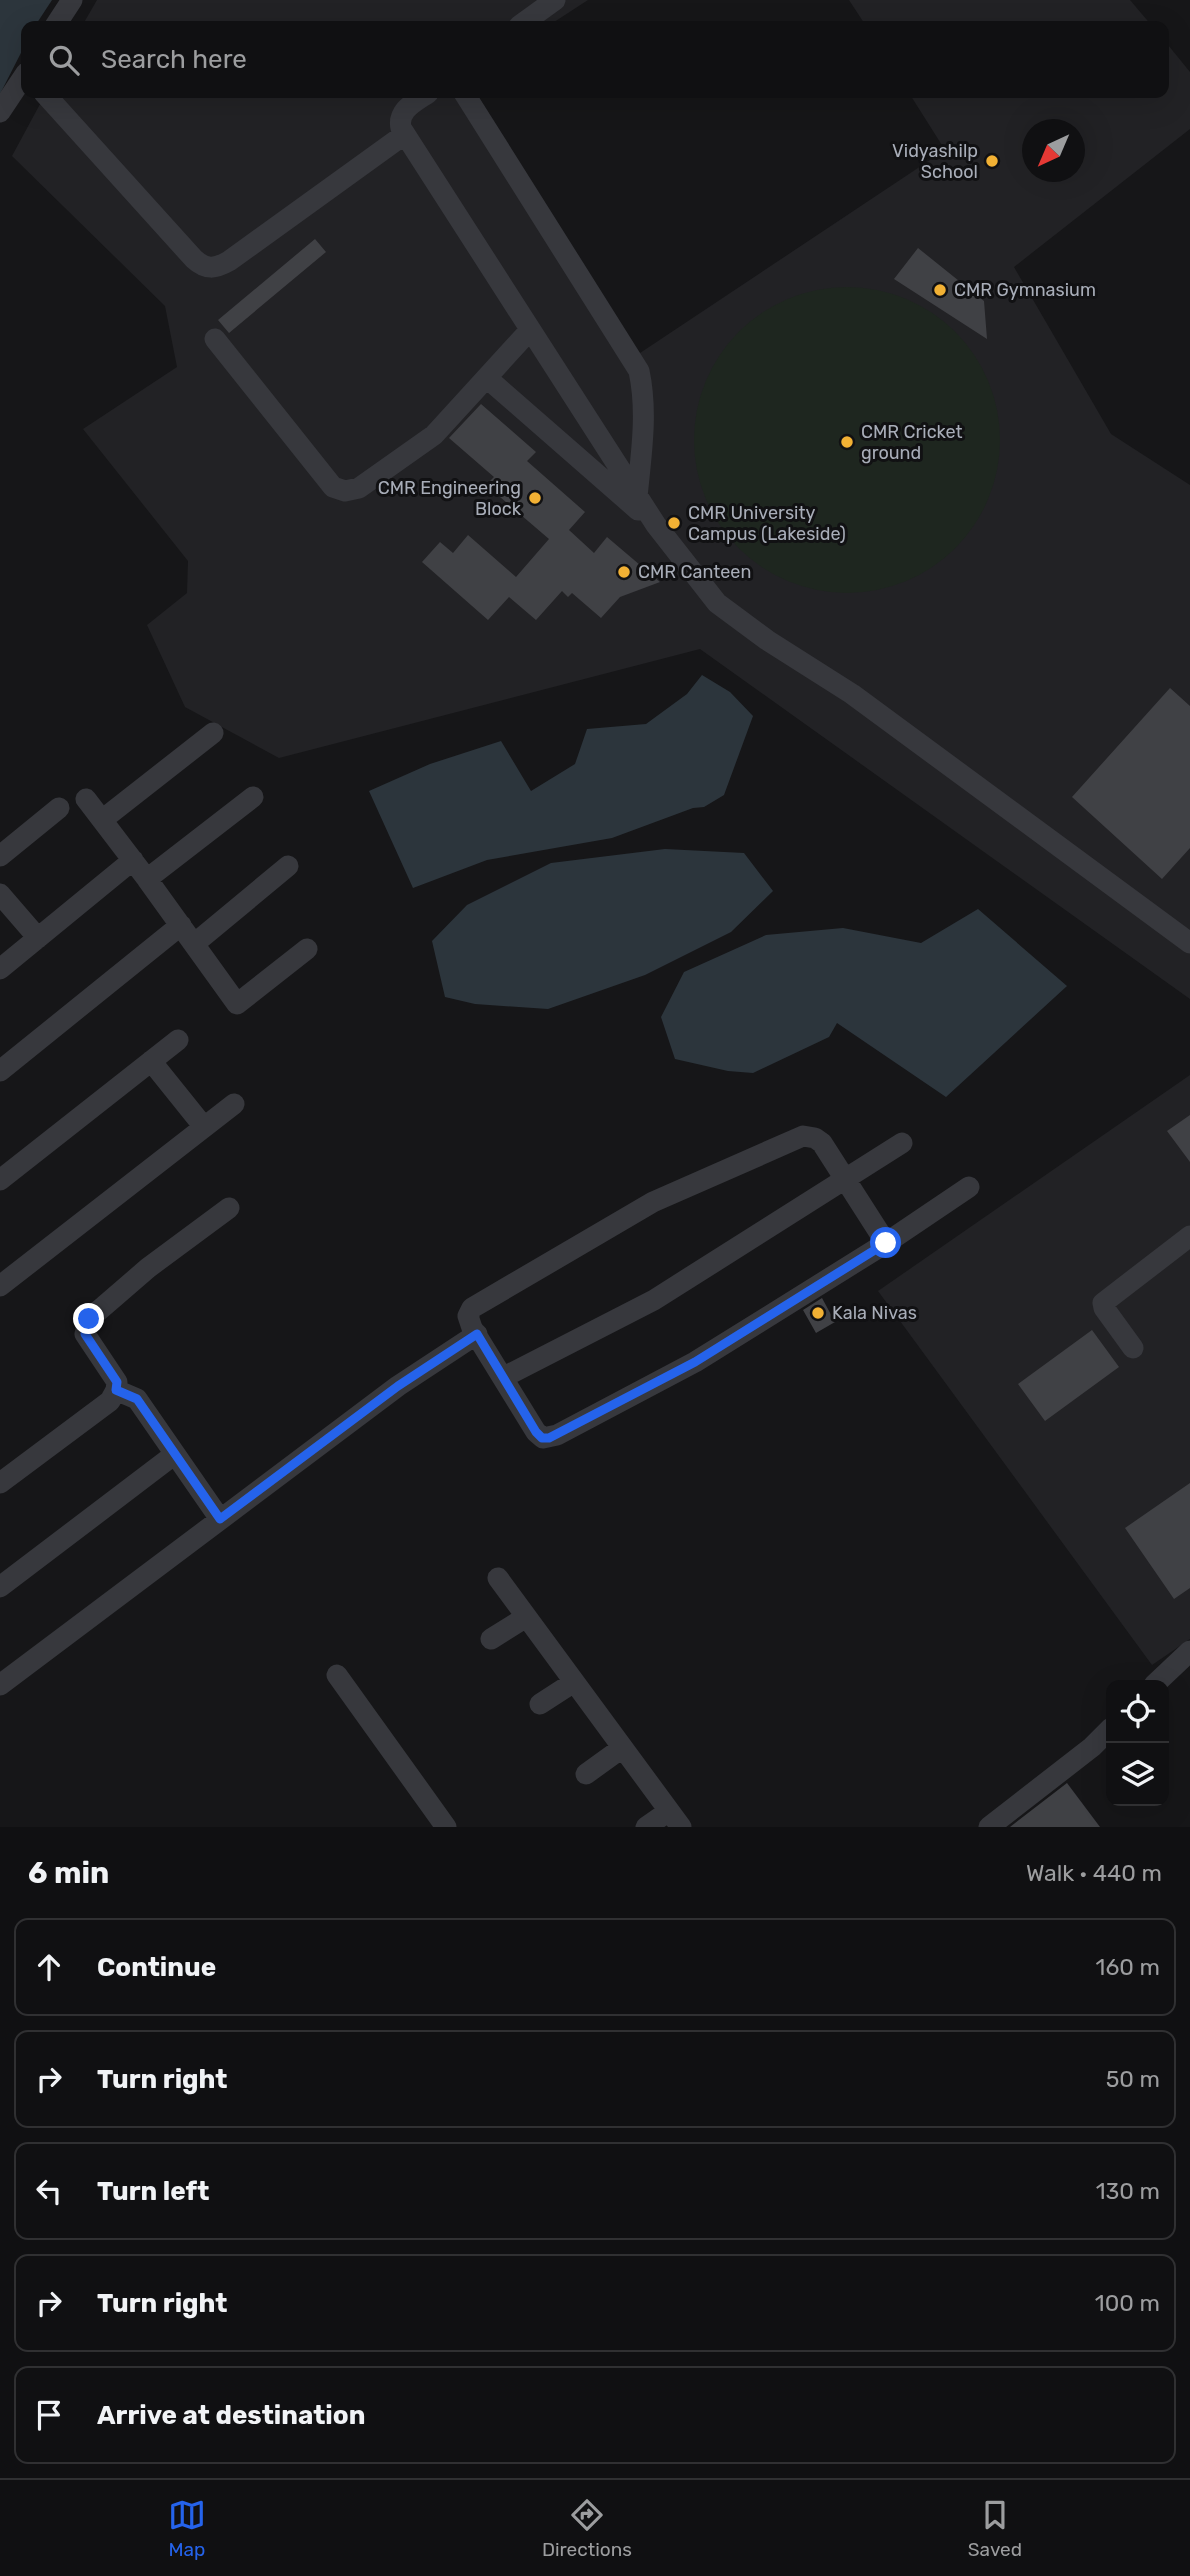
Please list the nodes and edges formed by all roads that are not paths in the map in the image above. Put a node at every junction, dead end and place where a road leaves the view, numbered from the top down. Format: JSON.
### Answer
{"nodes":[{"id":1,"x":72,"y":0,"type":"edge"},
{"id":2,"x":555,"y":0,"type":"edge"},
{"id":3,"x":58,"y":21,"type":"edge"},
{"id":4,"x":526,"y":21,"type":"edge"},
{"id":5,"x":21,"y":80,"type":"edge"},
{"id":6,"x":49,"y":98,"type":"edge"},
{"id":7,"x":421,"y":98,"type":"edge"},
{"id":8,"x":467,"y":98,"type":"edge"},
{"id":9,"x":0,"y":111,"type":"edge"},
{"id":10,"x":405,"y":134,"type":"junction"},
{"id":11,"x":530,"y":330,"type":"junction"},
{"id":12,"x":215,"y":339,"type":"dead end"},
{"id":13,"x":486,"y":378,"type":"junction"},
{"id":14,"x":638,"y":497,"type":"junction"},
{"id":15,"x":656,"y":526,"type":"junction"},
{"id":16,"x":213,"y":733,"type":"dead end"},
{"id":17,"x":253,"y":797,"type":"dead end"},
{"id":18,"x":86,"y":799,"type":"dead end"},
{"id":19,"x":58,"y":808,"type":"dead end"},
{"id":20,"x":102,"y":820,"type":"junction"},
{"id":21,"x":0,"y":856,"type":"edge"},
{"id":22,"x":133,"y":860,"type":"junction"},
{"id":23,"x":288,"y":866,"type":"dead end"},
{"id":24,"x":147,"y":879,"type":"junction"},
{"id":25,"x":0,"y":894,"type":"edge"},
{"id":26,"x":181,"y":925,"type":"junction"},
{"id":27,"x":38,"y":938,"type":"junction"},
{"id":28,"x":1190,"y":943,"type":"edge"},
{"id":29,"x":194,"y":944,"type":"junction"},
{"id":30,"x":306,"y":949,"type":"dead end"},
{"id":31,"x":0,"y":969,"type":"edge"},
{"id":32,"x":178,"y":1040,"type":"dead end"},
{"id":33,"x":151,"y":1061,"type":"junction"},
{"id":34,"x":0,"y":1072,"type":"edge"},
{"id":35,"x":234,"y":1104,"type":"dead end"},
{"id":36,"x":204,"y":1127,"type":"junction"},
{"id":37,"x":902,"y":1143,"type":"dead end"},
{"id":38,"x":0,"y":1180,"type":"edge"},
{"id":39,"x":845,"y":1180,"type":"junction"},
{"id":40,"x":970,"y":1187,"type":"dead end"},
{"id":41,"x":229,"y":1209,"type":"dead end"},
{"id":42,"x":1190,"y":1236,"type":"edge"},
{"id":43,"x":886,"y":1243,"type":"junction"},
{"id":44,"x":0,"y":1286,"type":"edge"},
{"id":45,"x":477,"y":1334,"type":"junction"},
{"id":46,"x":1133,"y":1348,"type":"dead end"},
{"id":47,"x":504,"y":1377,"type":"junction"},
{"id":48,"x":116,"y":1390,"type":"junction"},
{"id":49,"x":175,"y":1454,"type":"junction"},
{"id":50,"x":0,"y":1483,"type":"edge"},
{"id":51,"x":220,"y":1519,"type":"junction"},
{"id":52,"x":498,"y":1578,"type":"dead end"},
{"id":53,"x":0,"y":1587,"type":"edge"},
{"id":54,"x":526,"y":1618,"type":"junction"},
{"id":55,"x":491,"y":1639,"type":"dead end"},
{"id":56,"x":1190,"y":1651,"type":"edge"},
{"id":57,"x":337,"y":1675,"type":"dead end"},
{"id":58,"x":1159,"y":1680,"type":"edge"},
{"id":59,"x":574,"y":1682,"type":"junction"},
{"id":60,"x":0,"y":1685,"type":"edge"},
{"id":61,"x":540,"y":1704,"type":"dead end"},
{"id":62,"x":1106,"y":1733,"type":"edge"},
{"id":63,"x":622,"y":1748,"type":"junction"},
{"id":64,"x":586,"y":1774,"type":"dead end"},
{"id":65,"x":675,"y":1819,"type":"edge"},
{"id":66,"x":446,"y":1827,"type":"edge"},
{"id":67,"x":646,"y":1827,"type":"edge"},
{"id":68,"x":989,"y":1827,"type":"edge"}],
"edges":[{"from":1,"to":3,"type":"street"},
{"from":2,"to":4,"type":"street"},
{"from":5,"to":9,"type":"street"},
{"from":6,"to":10,"type":"street"},
{"from":7,"to":10,"type":"street"},
{"from":8,"to":14,"type":"street"},
{"from":10,"to":11,"type":"street"},
{"from":11,"to":13,"type":"street"},
{"from":11,"to":14,"type":"street"},
{"from":12,"to":13,"type":"street"},
{"from":13,"to":15,"type":"street"},
{"from":14,"to":15,"type":"street"},
{"from":15,"to":28,"type":"street"},
{"from":16,"to":20,"type":"street"},
{"from":17,"to":24,"type":"street"},
{"from":18,"to":20,"type":"street"},
{"from":19,"to":21,"type":"street"},
{"from":20,"to":22,"type":"street"},
{"from":22,"to":24,"type":"street"},
{"from":22,"to":27,"type":"street"},
{"from":23,"to":29,"type":"street"},
{"from":24,"to":26,"type":"street"},
{"from":25,"to":27,"type":"street"},
{"from":26,"to":29,"type":"street"},
{"from":26,"to":34,"type":"street"},
{"from":27,"to":31,"type":"street"},
{"from":29,"to":30,"type":"street"},
{"from":32,"to":33,"type":"street"},
{"from":33,"to":36,"type":"street"},
{"from":33,"to":38,"type":"street"},
{"from":35,"to":36,"type":"street"},
{"from":36,"to":44,"type":"street"},
{"from":37,"to":39,"type":"street"},
{"from":39,"to":43,"type":"street"},
{"from":39,"to":45,"type":"street"},
{"from":39,"to":47,"type":"street"},
{"from":40,"to":43,"type":"street"},
{"from":41,"to":48,"type":"street"},
{"from":42,"to":46,"type":"street"},
{"from":43,"to":47,"type":"street"},
{"from":45,"to":47,"type":"street"},
{"from":45,"to":51,"type":"street"},
{"from":48,"to":49,"type":"street"},
{"from":48,"to":50,"type":"street"},
{"from":49,"to":51,"type":"street"},
{"from":49,"to":53,"type":"street"},
{"from":51,"to":60,"type":"street"},
{"from":52,"to":54,"type":"street"},
{"from":54,"to":55,"type":"street"},
{"from":54,"to":59,"type":"street"},
{"from":56,"to":58,"type":"street"},
{"from":57,"to":66,"type":"street"},
{"from":59,"to":61,"type":"street"},
{"from":59,"to":63,"type":"street"},
{"from":62,"to":68,"type":"street"},
{"from":63,"to":64,"type":"street"},
{"from":63,"to":65,"type":"street"},
{"from":65,"to":67,"type":"street"}]}
